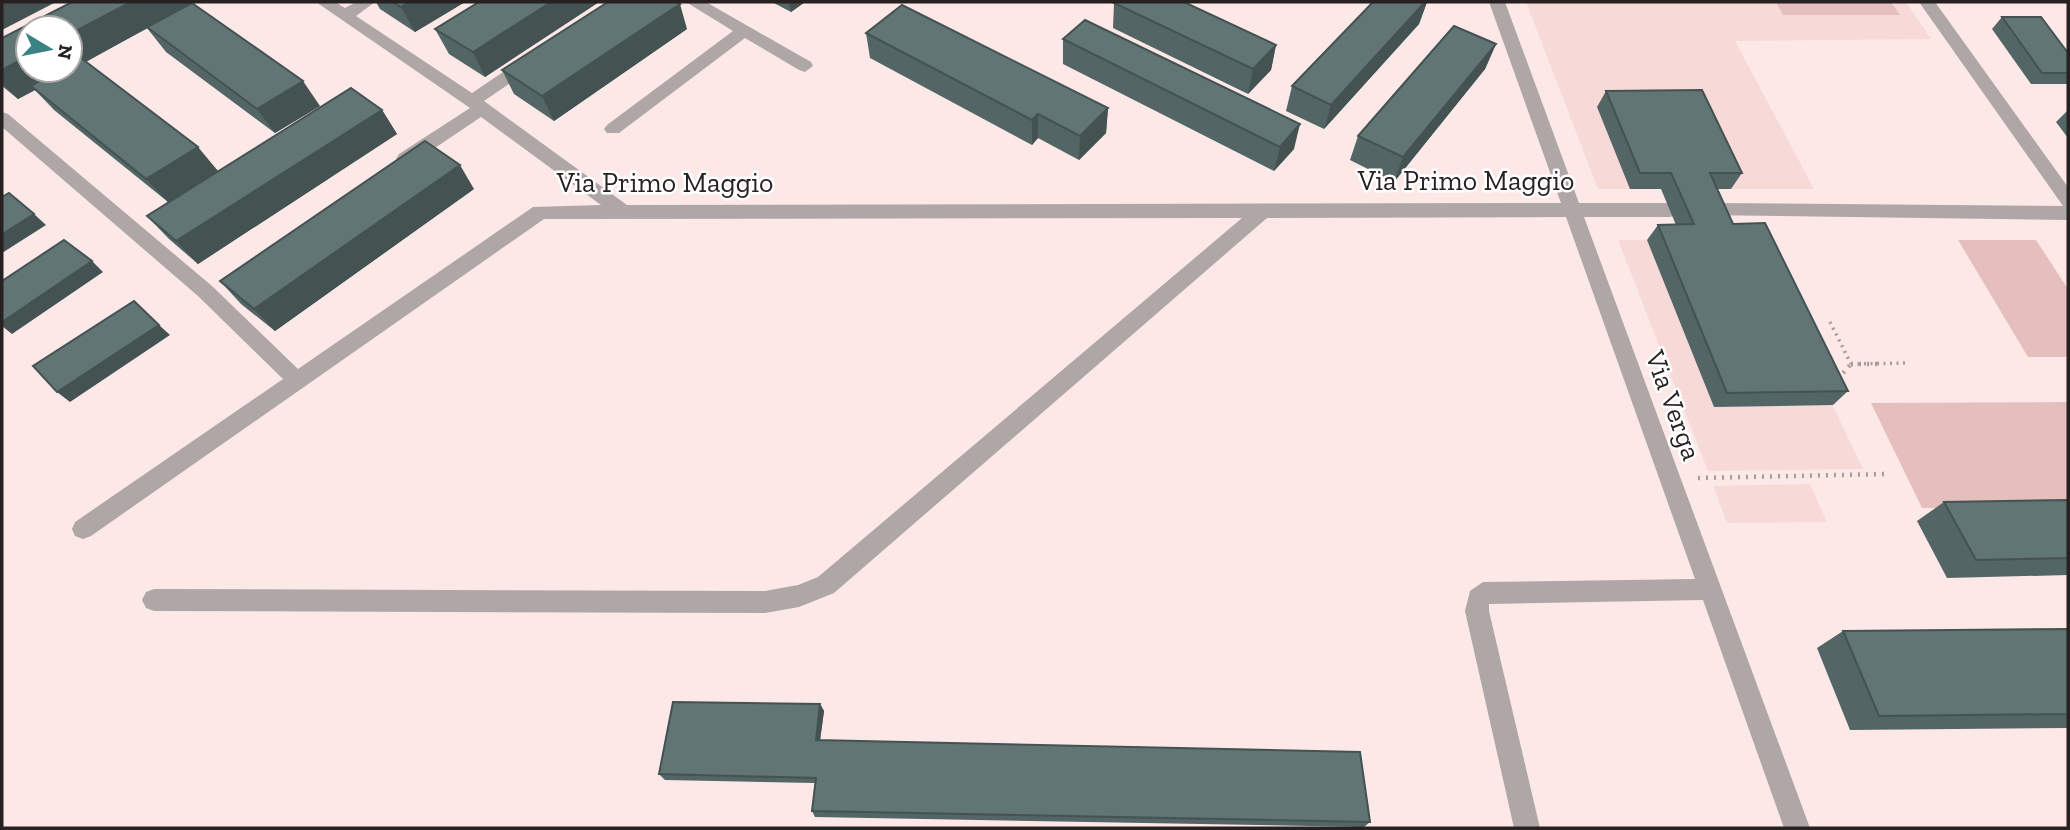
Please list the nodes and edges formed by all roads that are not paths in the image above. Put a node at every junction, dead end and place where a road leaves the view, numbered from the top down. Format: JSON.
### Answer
{"nodes":[{"id":1,"x":324,"y":2,"type":"edge"},
{"id":2,"x":367,"y":2,"type":"edge"},
{"id":3,"x":694,"y":2,"type":"edge"},
{"id":4,"x":1497,"y":2,"type":"edge"},
{"id":5,"x":1927,"y":2,"type":"edge"},
{"id":6,"x":344,"y":16,"type":"junction"},
{"id":7,"x":744,"y":31,"type":"junction"},
{"id":8,"x":540,"y":55,"type":"edge"},
{"id":9,"x":805,"y":66,"type":"dead end"},
{"id":10,"x":477,"y":104,"type":"junction"},
{"id":11,"x":2,"y":118,"type":"edge"},
{"id":12,"x":613,"y":129,"type":"dead end"},
{"id":13,"x":389,"y":169,"type":"edge"},
{"id":14,"x":2068,"y":201,"type":"edge"},
{"id":15,"x":1573,"y":210,"type":"junction"},
{"id":16,"x":1670,"y":210,"type":"dead end"},
{"id":17,"x":1708,"y":210,"type":"edge"},
{"id":18,"x":1262,"y":211,"type":"junction"},
{"id":19,"x":622,"y":212,"type":"junction"},
{"id":20,"x":2068,"y":213,"type":"edge"},
{"id":21,"x":298,"y":381,"type":"junction"},
{"id":22,"x":83,"y":529,"type":"dead end"},
{"id":23,"x":1711,"y":589,"type":"junction"},
{"id":24,"x":154,"y":600,"type":"dead end"},
{"id":25,"x":1527,"y":828,"type":"edge"},
{"id":26,"x":1797,"y":828,"type":"edge"}],
"edges":[{"from":1,"to":6,"type":"street"},
{"from":2,"to":6,"type":"street"},
{"from":3,"to":7,"type":"street"},
{"from":4,"to":15,"type":"street","name":"Via Verga"},
{"from":5,"to":14,"type":"street"},
{"from":6,"to":10,"type":"street"},
{"from":7,"to":9,"type":"street"},
{"from":7,"to":12,"type":"street"},
{"from":8,"to":10,"type":"street"},
{"from":10,"to":13,"type":"street"},
{"from":10,"to":19,"type":"street"},
{"from":11,"to":21,"type":"street"},
{"from":15,"to":16,"type":"street","name":"Via Primo Maggio"},
{"from":15,"to":18,"type":"street","name":"Via Primo Maggio"},
{"from":15,"to":23,"type":"street","name":"Via Verga"},
{"from":17,"to":20,"type":"street"},
{"from":18,"to":19,"type":"street","name":"Via Primo Maggio"},
{"from":18,"to":24,"type":"street"},
{"from":19,"to":21,"type":"street","name":"Via Primo Maggio"},
{"from":21,"to":22,"type":"street","name":"Via Primo Maggio"},
{"from":23,"to":25,"type":"street"},
{"from":23,"to":26,"type":"street","name":"Via Verga"}]}
